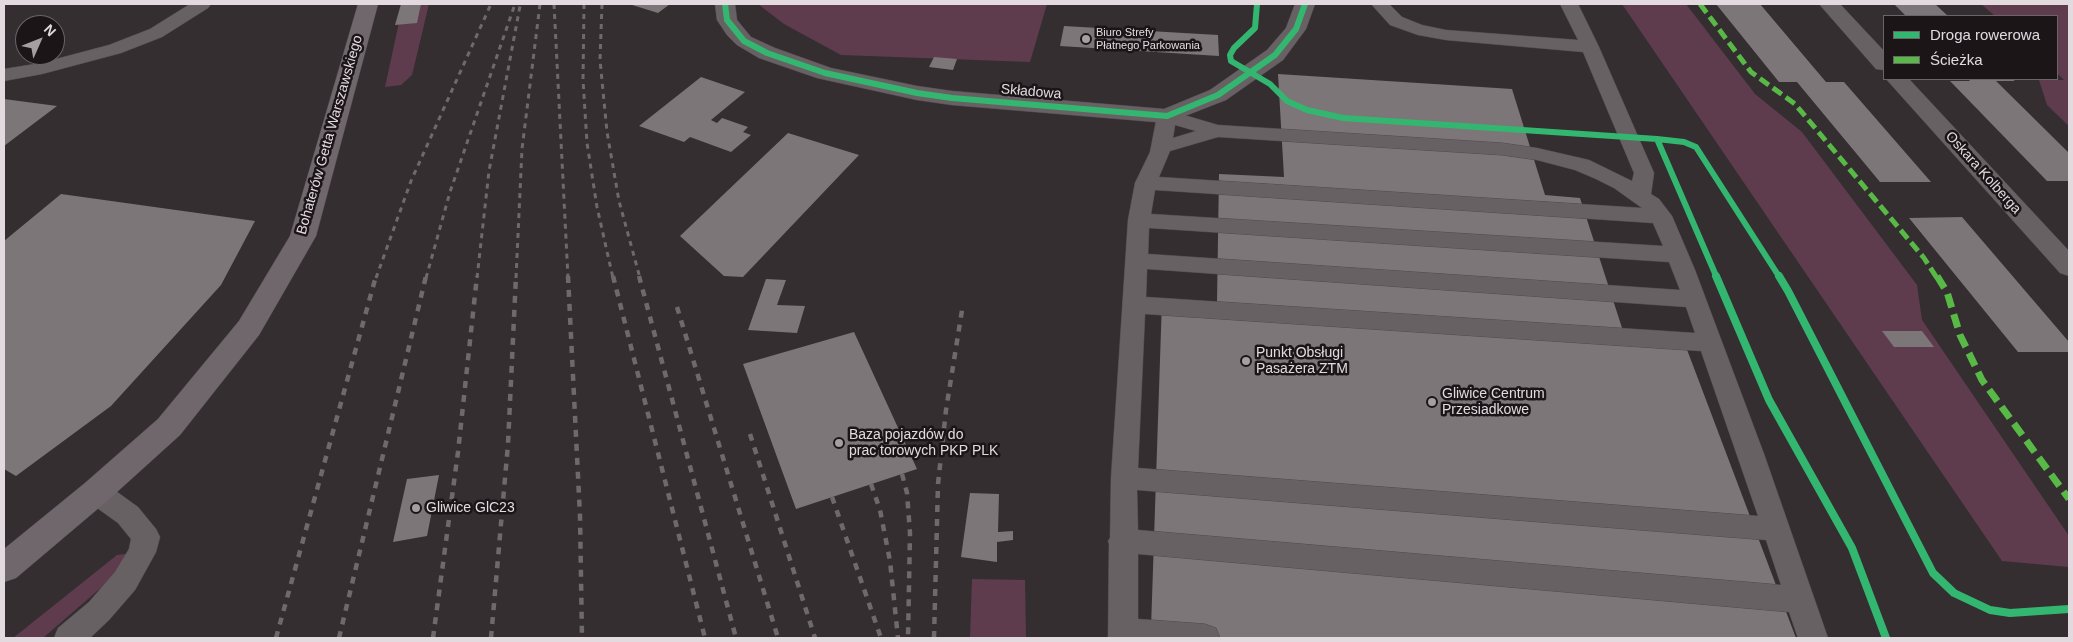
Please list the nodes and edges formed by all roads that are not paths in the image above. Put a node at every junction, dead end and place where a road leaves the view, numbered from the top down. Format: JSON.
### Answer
{"nodes":[{"id":1,"x":202,"y":4,"type":"edge"},
{"id":2,"x":368,"y":4,"type":"edge"},
{"id":3,"x":1304,"y":4,"type":"edge"},
{"id":4,"x":1380,"y":4,"type":"edge"},
{"id":5,"x":1569,"y":4,"type":"edge"},
{"id":6,"x":1829,"y":4,"type":"edge"},
{"id":7,"x":726,"y":12,"type":"edge"},
{"id":8,"x":1590,"y":47,"type":"junction"},
{"id":9,"x":1883,"y":63,"type":"edge"},
{"id":10,"x":4,"y":75,"type":"edge"},
{"id":11,"x":1898,"y":80,"type":"edge"},
{"id":12,"x":1167,"y":116,"type":"junction"},
{"id":13,"x":1216,"y":131,"type":"junction"},
{"id":14,"x":1160,"y":148,"type":"junction"},
{"id":15,"x":1146,"y":183,"type":"junction"},
{"id":16,"x":1640,"y":196,"type":"junction"},
{"id":17,"x":1661,"y":216,"type":"junction"},
{"id":18,"x":1139,"y":220,"type":"junction"},
{"id":19,"x":1678,"y":255,"type":"junction"},
{"id":20,"x":1138,"y":261,"type":"junction"},
{"id":21,"x":2069,"y":267,"type":"edge"},
{"id":22,"x":1695,"y":298,"type":"junction"},
{"id":23,"x":1134,"y":305,"type":"junction"},
{"id":24,"x":1711,"y":343,"type":"junction"},
{"id":25,"x":1124,"y":478,"type":"junction"},
{"id":26,"x":96,"y":492,"type":"junction"},
{"id":27,"x":1776,"y":529,"type":"junction"},
{"id":28,"x":1122,"y":541,"type":"junction"},
{"id":29,"x":4,"y":568,"type":"edge"},
{"id":30,"x":1800,"y":600,"type":"junction"},
{"id":31,"x":1123,"y":635,"type":"edge"},
{"id":32,"x":69,"y":638,"type":"edge"},
{"id":33,"x":1204,"y":638,"type":"edge"},
{"id":34,"x":1813,"y":638,"type":"edge"}],
"edges":[{"from":1,"to":10,"type":"lane"},
{"from":2,"to":26,"type":"main road","name":"Bohaterów Getta Warszawskiego"},
{"from":3,"to":12,"type":"street","name":"Składowa"},
{"from":4,"to":8,"type":"lane"},
{"from":5,"to":8,"type":"lane"},
{"from":6,"to":9,"type":"street"},
{"from":7,"to":12,"type":"street","name":"Składowa"},
{"from":8,"to":16,"type":"lane"},
{"from":11,"to":21,"type":"street","name":"Oskara Kolberga"},
{"from":12,"to":13,"type":"lane"},
{"from":12,"to":14,"type":"lane"},
{"from":13,"to":14,"type":"lane"},
{"from":13,"to":16,"type":"lane"},
{"from":14,"to":15,"type":"lane"},
{"from":15,"to":17,"type":"lane"},
{"from":15,"to":18,"type":"lane"},
{"from":16,"to":17,"type":"lane"},
{"from":17,"to":19,"type":"lane"},
{"from":18,"to":19,"type":"lane"},
{"from":18,"to":20,"type":"lane"},
{"from":19,"to":22,"type":"lane"},
{"from":20,"to":22,"type":"lane"},
{"from":20,"to":23,"type":"lane"},
{"from":22,"to":24,"type":"lane"},
{"from":23,"to":24,"type":"lane"},
{"from":23,"to":25,"type":"lane"},
{"from":24,"to":27,"type":"lane"},
{"from":25,"to":27,"type":"lane"},
{"from":25,"to":28,"type":"lane"},
{"from":26,"to":29,"type":"main road","name":"Bohaterów Getta Warszawskiego"},
{"from":26,"to":32,"type":"lane"},
{"from":27,"to":30,"type":"lane"},
{"from":28,"to":30,"type":"lane"},
{"from":28,"to":31,"type":"lane"},
{"from":30,"to":34,"type":"lane"},
{"from":31,"to":33,"type":"lane"}]}
